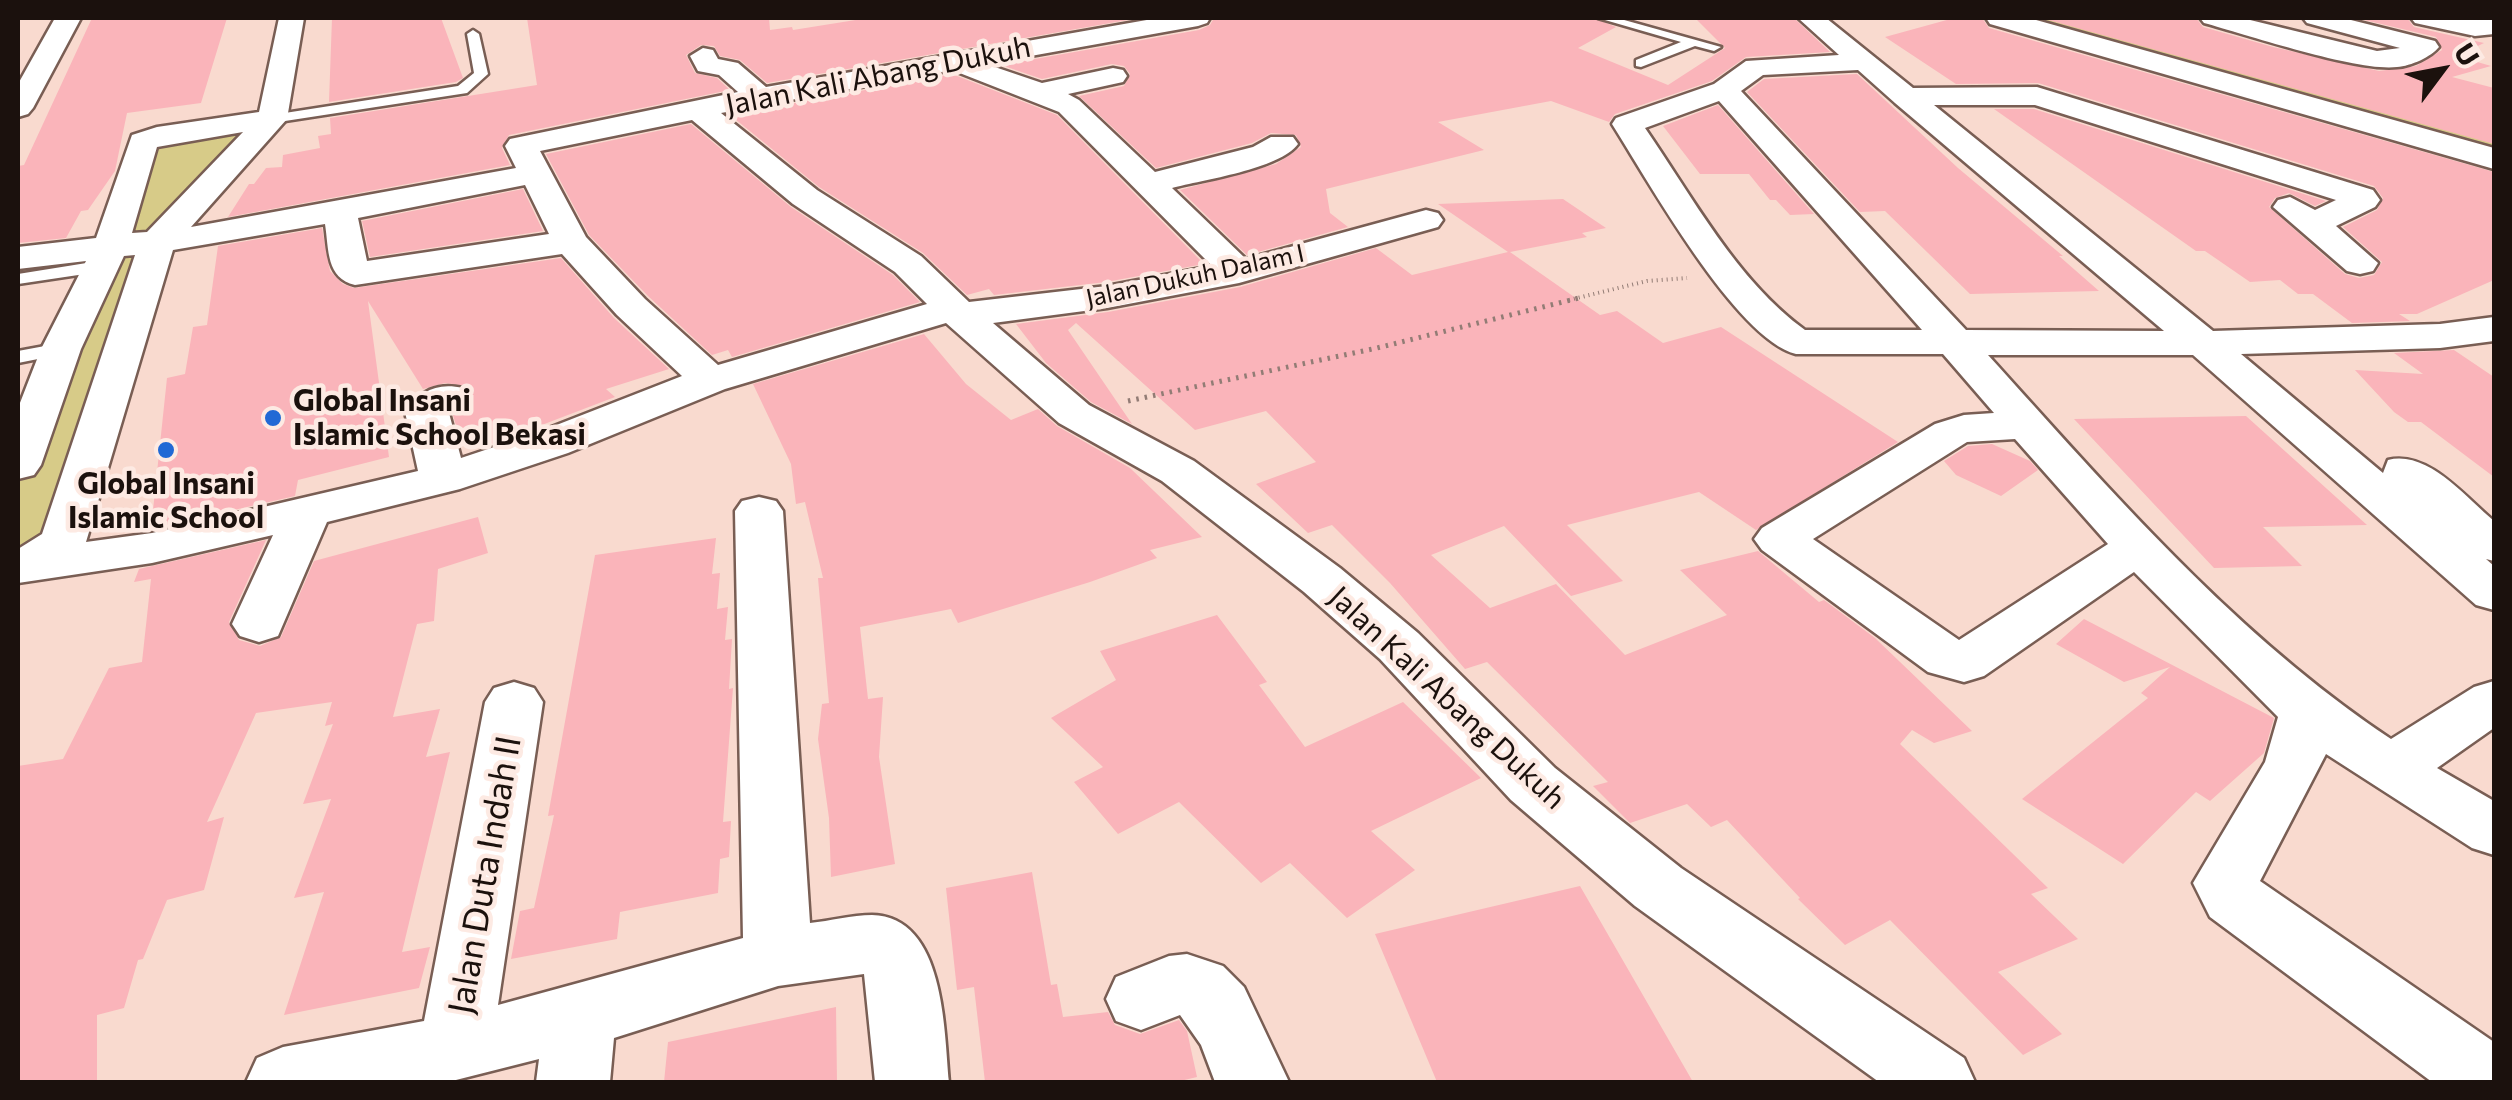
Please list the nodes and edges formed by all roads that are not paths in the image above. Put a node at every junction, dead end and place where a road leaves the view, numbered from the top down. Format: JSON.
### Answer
{"nodes":[{"id":1,"x":1198,"y":18,"type":"edge"},
{"id":2,"x":1604,"y":18,"type":"edge"},
{"id":3,"x":1811,"y":18,"type":"edge"},
{"id":4,"x":1844,"y":18,"type":"edge"},
{"id":5,"x":2000,"y":18,"type":"edge"},
{"id":6,"x":2054,"y":18,"type":"edge"},
{"id":7,"x":2213,"y":18,"type":"edge"},
{"id":8,"x":2316,"y":18,"type":"edge"},
{"id":9,"x":2424,"y":18,"type":"edge"},
{"id":10,"x":64,"y":23,"type":"edge"},
{"id":11,"x":273,"y":24,"type":"edge"},
{"id":12,"x":2494,"y":26,"type":"edge"},
{"id":13,"x":32,"y":33,"type":"dead end"},
{"id":14,"x":473,"y":34,"type":"dead end"},
{"id":15,"x":700,"y":39,"type":"dead end"},
{"id":16,"x":1694,"y":42,"type":"junction"},
{"id":17,"x":955,"y":62,"type":"junction"},
{"id":18,"x":1641,"y":62,"type":"dead end"},
{"id":19,"x":1863,"y":62,"type":"junction"},
{"id":20,"x":1719,"y":68,"type":"junction"},
{"id":21,"x":1113,"y":76,"type":"dead end"},
{"id":22,"x":1041,"y":92,"type":"junction"},
{"id":23,"x":1922,"y":96,"type":"junction"},
{"id":24,"x":760,"y":97,"type":"junction"},
{"id":25,"x":18,"y":108,"type":"edge"},
{"id":26,"x":698,"y":110,"type":"junction"},
{"id":27,"x":272,"y":119,"type":"junction"},
{"id":28,"x":1223,"y":127,"type":"dead end"},
{"id":29,"x":2494,"y":142,"type":"edge"},
{"id":30,"x":2196,"y":143,"type":"junction"},
{"id":31,"x":2494,"y":159,"type":"edge"},
{"id":32,"x":534,"y":174,"type":"junction"},
{"id":33,"x":1147,"y":184,"type":"junction"},
{"id":34,"x":2064,"y":191,"type":"junction"},
{"id":35,"x":2021,"y":192,"type":"junction"},
{"id":36,"x":340,"y":211,"type":"junction"},
{"id":37,"x":1426,"y":220,"type":"dead end"},
{"id":38,"x":2314,"y":224,"type":"junction"},
{"id":39,"x":157,"y":242,"type":"junction"},
{"id":40,"x":570,"y":242,"type":"junction"},
{"id":41,"x":105,"y":256,"type":"junction"},
{"id":42,"x":18,"y":258,"type":"edge"},
{"id":43,"x":2360,"y":264,"type":"dead end"},
{"id":44,"x":1238,"y":272,"type":"junction"},
{"id":45,"x":18,"y":278,"type":"edge"},
{"id":46,"x":957,"y":312,"type":"junction"},
{"id":47,"x":2494,"y":329,"type":"edge"},
{"id":48,"x":2250,"y":342,"type":"junction"},
{"id":49,"x":2203,"y":343,"type":"junction"},
{"id":50,"x":1957,"y":344,"type":"junction"},
{"id":51,"x":60,"y":348,"type":"junction"},
{"id":52,"x":18,"y":357,"type":"edge"},
{"id":53,"x":710,"y":380,"type":"junction"},
{"id":54,"x":33,"y":392,"type":"edge"},
{"id":55,"x":448,"y":397,"type":"dead end"},
{"id":56,"x":2024,"y":425,"type":"junction"},
{"id":57,"x":18,"y":465,"type":"edge"},
{"id":58,"x":444,"y":479,"type":"junction"},
{"id":59,"x":759,"y":511,"type":"dead end"},
{"id":60,"x":307,"y":512,"type":"junction"},
{"id":61,"x":2494,"y":546,"type":"edge"},
{"id":62,"x":2136,"y":548,"type":"junction"},
{"id":63,"x":25,"y":567,"type":"edge"},
{"id":64,"x":2494,"y":594,"type":"edge"},
{"id":65,"x":258,"y":624,"type":"dead end"},
{"id":66,"x":2494,"y":701,"type":"edge"},
{"id":67,"x":514,"y":702,"type":"dead end"},
{"id":68,"x":2308,"y":712,"type":"junction"},
{"id":69,"x":2390,"y":769,"type":"junction"},
{"id":70,"x":2494,"y":831,"type":"edge"},
{"id":71,"x":778,"y":957,"type":"junction"},
{"id":72,"x":1141,"y":999,"type":"dead end"},
{"id":73,"x":455,"y":1048,"type":"junction"},
{"id":74,"x":577,"y":1050,"type":"edge"},
{"id":75,"x":284,"y":1082,"type":"edge"},
{"id":76,"x":912,"y":1082,"type":"edge"},
{"id":77,"x":1252,"y":1082,"type":"edge"},
{"id":78,"x":1938,"y":1082,"type":"edge"},
{"id":79,"x":2491,"y":1082,"type":"edge"}],
"edges":[{"from":1,"to":17,"type":"street","name":"Jalan Kali Abang Dukuh"},
{"from":2,"to":16,"type":"lane"},
{"from":3,"to":19,"type":"street"},
{"from":4,"to":23,"type":"street"},
{"from":5,"to":31,"type":"street"},
{"from":6,"to":29,"type":"street"},
{"from":7,"to":8,"type":"street"},
{"from":9,"to":12,"type":"street"},
{"from":10,"to":13,"type":"street"},
{"from":10,"to":25,"type":"street"},
{"from":11,"to":27,"type":"street"},
{"from":14,"to":27,"type":"lane"},
{"from":15,"to":24,"type":"street"},
{"from":16,"to":18,"type":"lane"},
{"from":16,"to":20,"type":"lane"},
{"from":17,"to":22,"type":"street"},
{"from":17,"to":24,"type":"street","name":"Jalan Kali Abang Dukuh"},
{"from":19,"to":20,"type":"street"},
{"from":19,"to":23,"type":"street"},
{"from":20,"to":50,"type":"street"},
{"from":20,"to":50,"type":"street"},
{"from":21,"to":22,"type":"street"},
{"from":22,"to":33,"type":"street"},
{"from":23,"to":30,"type":"street"},
{"from":23,"to":34,"type":"street"},
{"from":23,"to":35,"type":"street"},
{"from":24,"to":26,"type":"street","name":"Jalan Kali Abang Dukuh"},
{"from":26,"to":32,"type":"street"},
{"from":26,"to":46,"type":"street","name":"Jalan Kali Abang Dukuh"},
{"from":27,"to":39,"type":"street"},
{"from":27,"to":41,"type":"street"},
{"from":28,"to":33,"type":"street"},
{"from":30,"to":38,"type":"street"},
{"from":30,"to":38,"type":"street"},
{"from":32,"to":36,"type":"street"},
{"from":32,"to":40,"type":"street"},
{"from":33,"to":44,"type":"street"},
{"from":34,"to":35,"type":"street"},
{"from":34,"to":48,"type":"street"},
{"from":35,"to":49,"type":"street"},
{"from":36,"to":39,"type":"street"},
{"from":36,"to":40,"type":"street"},
{"from":37,"to":44,"type":"street","name":"Jalan Dukuh Dalam I"},
{"from":38,"to":43,"type":"street"},
{"from":39,"to":41,"type":"street"},
{"from":39,"to":63,"type":"street"},
{"from":40,"to":53,"type":"street"},
{"from":41,"to":42,"type":"street"},
{"from":41,"to":45,"type":"lane"},
{"from":41,"to":51,"type":"street"},
{"from":44,"to":46,"type":"street","name":"Jalan Dukuh Dalam I"},
{"from":46,"to":53,"type":"street","name":"Jalan Dukuh Dalam I"},
{"from":46,"to":78,"type":"street","name":"Jalan Kali Abang Dukuh"},
{"from":47,"to":48,"type":"street"},
{"from":48,"to":49,"type":"street"},
{"from":48,"to":61,"type":"street"},
{"from":49,"to":50,"type":"street"},
{"from":49,"to":64,"type":"street"},
{"from":50,"to":56,"type":"street"},
{"from":51,"to":52,"type":"lane"},
{"from":51,"to":54,"type":"street"},
{"from":53,"to":58,"type":"street","name":"Jalan Dukuh Dalam I"},
{"from":54,"to":57,"type":"street"},
{"from":55,"to":58,"type":"street"},
{"from":56,"to":62,"type":"street"},
{"from":56,"to":62,"type":"street"},
{"from":58,"to":60,"type":"street","name":"Jalan Dukuh Dalam I"},
{"from":59,"to":71,"type":"street"},
{"from":60,"to":63,"type":"street","name":"Jalan Dukuh Dalam I"},
{"from":60,"to":65,"type":"street"},
{"from":62,"to":68,"type":"street"},
{"from":66,"to":69,"type":"street"},
{"from":67,"to":73,"type":"street","name":"Jalan Duta Indah II"},
{"from":68,"to":69,"type":"street"},
{"from":68,"to":79,"type":"street"},
{"from":69,"to":70,"type":"street"},
{"from":71,"to":74,"type":"street"},
{"from":71,"to":76,"type":"street"},
{"from":72,"to":77,"type":"street"},
{"from":73,"to":74,"type":"street"},
{"from":73,"to":75,"type":"street"}]}
